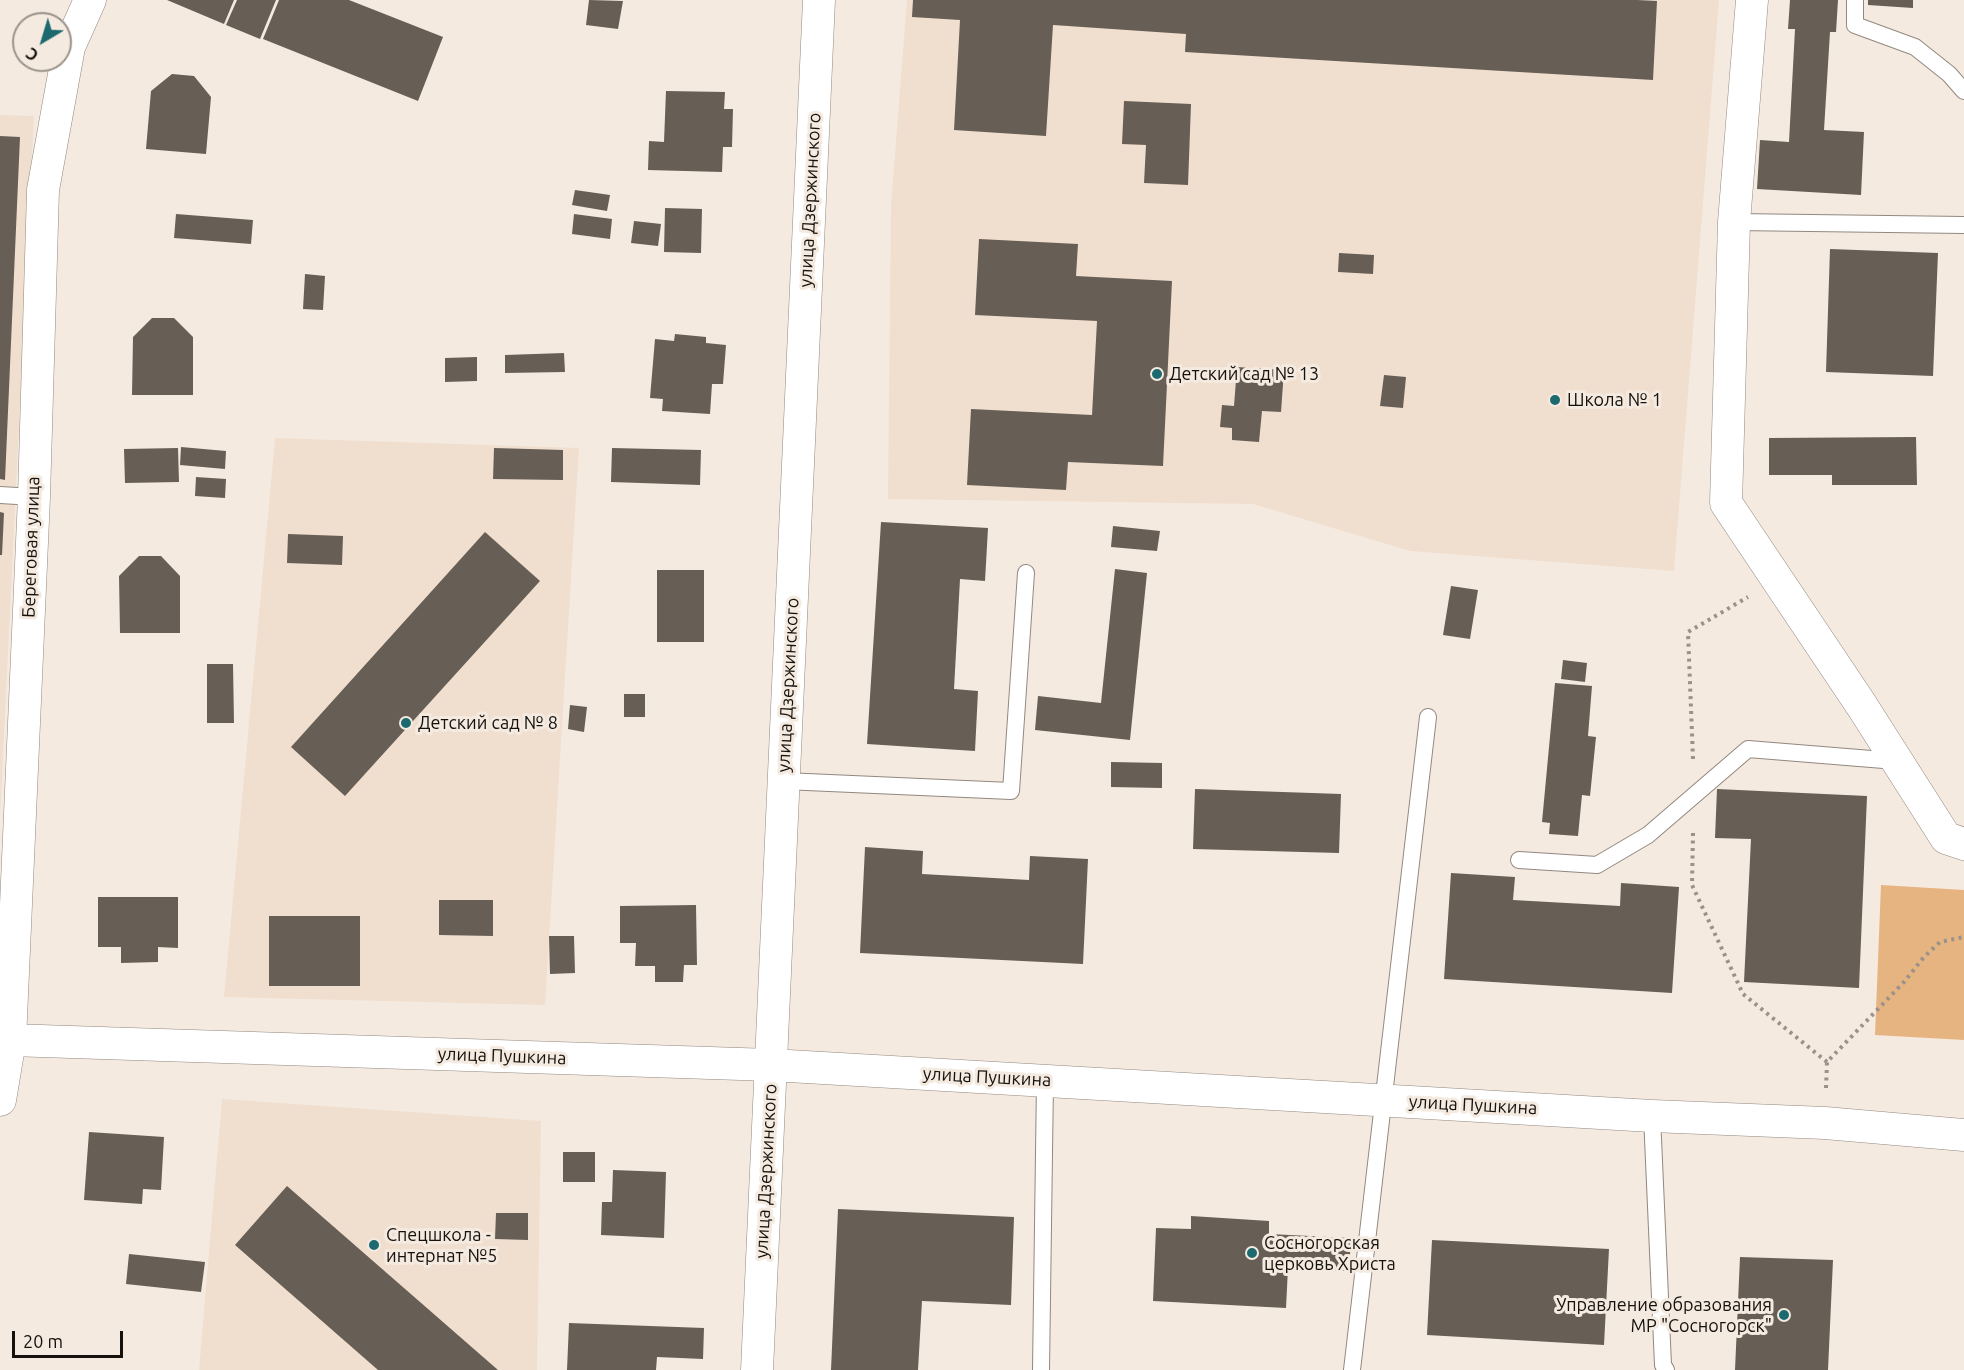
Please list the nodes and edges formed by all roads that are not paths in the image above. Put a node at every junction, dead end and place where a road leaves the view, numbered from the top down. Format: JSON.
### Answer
{"nodes":[{"id":1,"x":90,"y":0,"type":"edge"},
{"id":2,"x":819,"y":0,"type":"edge"},
{"id":3,"x":1752,"y":0,"type":"edge"},
{"id":4,"x":1855,"y":0,"type":"edge"},
{"id":5,"x":1964,"y":91,"type":"edge"},
{"id":6,"x":1734,"y":222,"type":"junction"},
{"id":7,"x":1964,"y":225,"type":"edge"},
{"id":8,"x":0,"y":495,"type":"edge"},
{"id":9,"x":34,"y":497,"type":"junction"},
{"id":10,"x":1026,"y":573,"type":"dead end"},
{"id":11,"x":1428,"y":717,"type":"dead end"},
{"id":12,"x":1896,"y":761,"type":"junction"},
{"id":13,"x":784,"y":781,"type":"junction"},
{"id":14,"x":1964,"y":844,"type":"edge"},
{"id":15,"x":1519,"y":860,"type":"dead end"},
{"id":16,"x":5,"y":1039,"type":"edge"},
{"id":17,"x":771,"y":1065,"type":"junction"},
{"id":18,"x":1045,"y":1081,"type":"junction"},
{"id":19,"x":0,"y":1100,"type":"edge"},
{"id":20,"x":1383,"y":1100,"type":"junction"},
{"id":21,"x":1652,"y":1116,"type":"junction"},
{"id":22,"x":1964,"y":1135,"type":"edge"},
{"id":23,"x":757,"y":1370,"type":"edge"},
{"id":24,"x":1041,"y":1370,"type":"edge"},
{"id":25,"x":1352,"y":1370,"type":"edge"},
{"id":26,"x":1666,"y":1370,"type":"edge"}],
"edges":[{"from":1,"to":9,"type":"street","name":"Береговая улица"},
{"from":2,"to":13,"type":"street","name":"улица Дзержинского"},
{"from":3,"to":6,"type":"street"},
{"from":4,"to":5,"type":"lane"},
{"from":6,"to":7,"type":"lane"},
{"from":6,"to":12,"type":"street"},
{"from":8,"to":9,"type":"lane"},
{"from":9,"to":16,"type":"street","name":"Береговая улица"},
{"from":10,"to":13,"type":"lane"},
{"from":11,"to":20,"type":"lane"},
{"from":12,"to":14,"type":"street"},
{"from":12,"to":15,"type":"lane"},
{"from":13,"to":17,"type":"street","name":"улица Дзержинского"},
{"from":16,"to":17,"type":"street","name":"улица Пушкина"},
{"from":16,"to":19,"type":"street","name":"Береговая улица"},
{"from":17,"to":18,"type":"street","name":"улица Пушкина"},
{"from":17,"to":23,"type":"street","name":"улица Дзержинского"},
{"from":18,"to":20,"type":"street","name":"улица Пушкина"},
{"from":18,"to":24,"type":"lane"},
{"from":20,"to":21,"type":"street","name":"улица Пушкина"},
{"from":20,"to":25,"type":"lane"},
{"from":21,"to":22,"type":"street","name":"улица Пушкина"},
{"from":21,"to":26,"type":"lane"}]}
